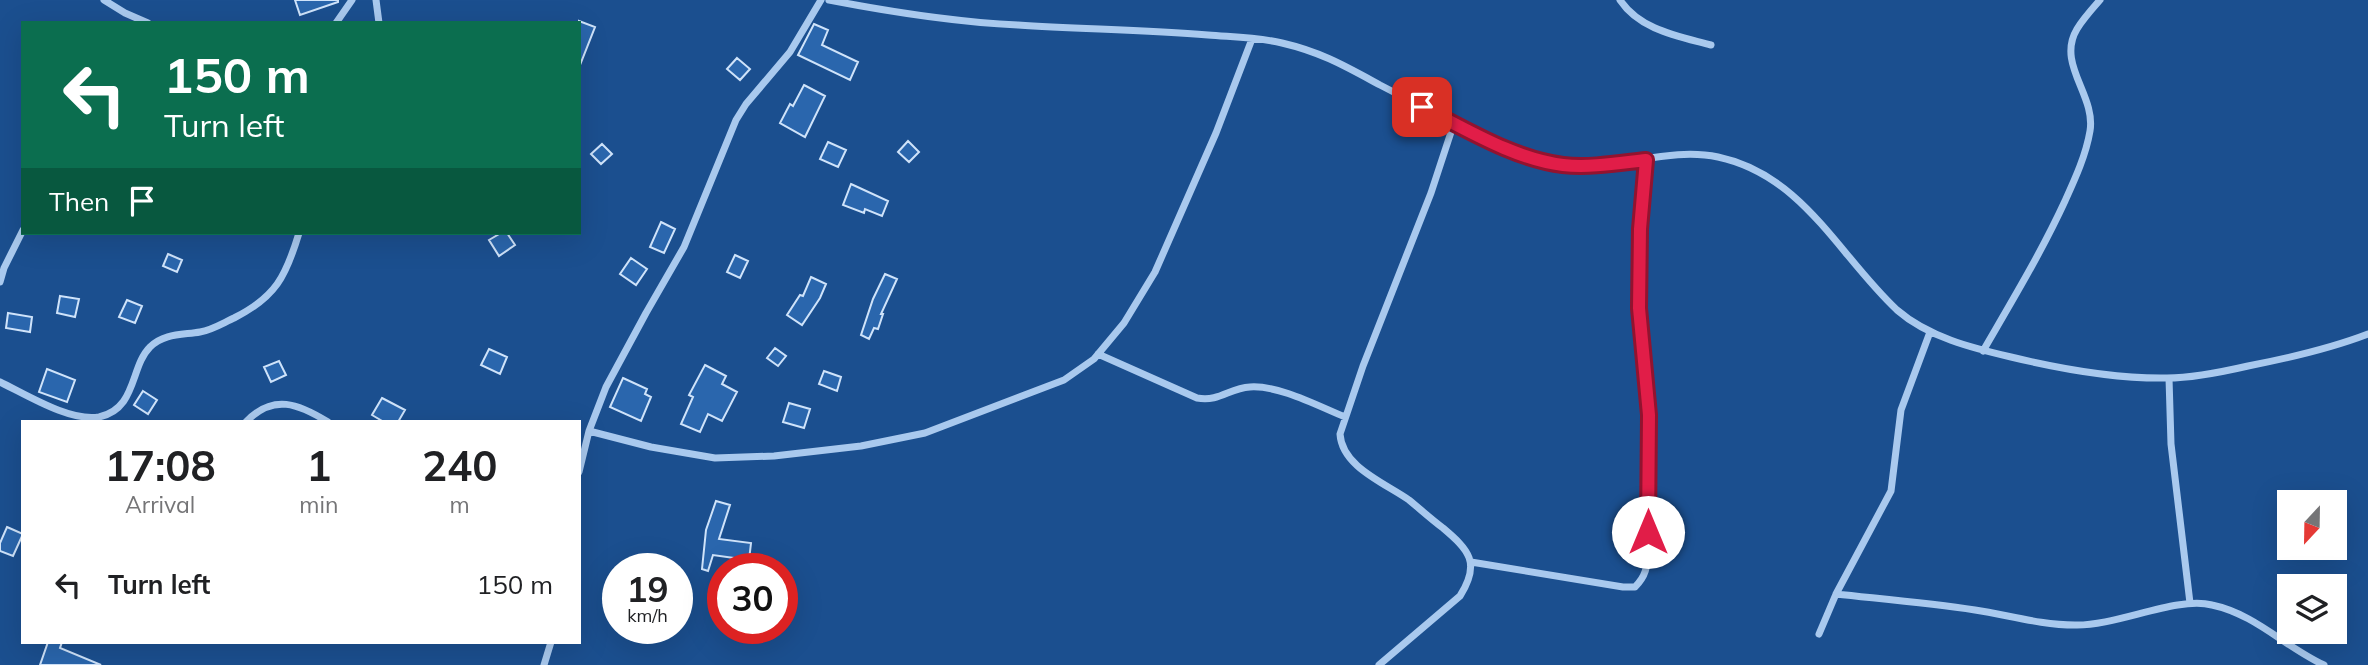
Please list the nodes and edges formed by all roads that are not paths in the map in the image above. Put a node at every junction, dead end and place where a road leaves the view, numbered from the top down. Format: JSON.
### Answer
{"nodes":[{"id":1,"x":104,"y":0,"type":"edge"},
{"id":2,"x":352,"y":0,"type":"edge"},
{"id":3,"x":376,"y":0,"type":"edge"},
{"id":4,"x":821,"y":0,"type":"edge"},
{"id":5,"x":829,"y":0,"type":"edge"},
{"id":6,"x":1620,"y":0,"type":"edge"},
{"id":7,"x":2100,"y":0,"type":"edge"},
{"id":8,"x":134,"y":20,"type":"edge"},
{"id":9,"x":337,"y":21,"type":"edge"},
{"id":10,"x":379,"y":21,"type":"edge"},
{"id":11,"x":1252,"y":39,"type":"junction"},
{"id":12,"x":1711,"y":45,"type":"dead end"},
{"id":13,"x":1454,"y":123,"type":"junction"},
{"id":14,"x":1646,"y":160,"type":"junction"},
{"id":15,"x":21,"y":234,"type":"edge"},
{"id":16,"x":298,"y":235,"type":"edge"},
{"id":17,"x":0,"y":282,"type":"edge"},
{"id":18,"x":1930,"y":332,"type":"junction"},
{"id":19,"x":2368,"y":334,"type":"edge"},
{"id":20,"x":1983,"y":351,"type":"junction"},
{"id":21,"x":1098,"y":354,"type":"junction"},
{"id":22,"x":2169,"y":378,"type":"junction"},
{"id":23,"x":0,"y":382,"type":"edge"},
{"id":24,"x":1345,"y":417,"type":"junction"},
{"id":25,"x":248,"y":420,"type":"edge"},
{"id":26,"x":325,"y":420,"type":"edge"},
{"id":27,"x":589,"y":431,"type":"junction"},
{"id":28,"x":582,"y":449,"type":"edge"},
{"id":29,"x":1471,"y":562,"type":"junction"},
{"id":30,"x":1836,"y":594,"type":"junction"},
{"id":31,"x":2190,"y":603,"type":"junction"},
{"id":32,"x":1819,"y":634,"type":"dead end"},
{"id":33,"x":550,"y":644,"type":"edge"},
{"id":34,"x":544,"y":665,"type":"edge"},
{"id":35,"x":1379,"y":665,"type":"edge"},
{"id":36,"x":2324,"y":665,"type":"edge"}],
"edges":[{"from":1,"to":8,"type":"street"},
{"from":2,"to":9,"type":"street"},
{"from":3,"to":10,"type":"street"},
{"from":4,"to":27,"type":"street"},
{"from":5,"to":11,"type":"street"},
{"from":6,"to":12,"type":"street"},
{"from":7,"to":20,"type":"street"},
{"from":11,"to":13,"type":"street"},
{"from":11,"to":21,"type":"street"},
{"from":13,"to":14,"type":"street"},
{"from":13,"to":24,"type":"street"},
{"from":14,"to":18,"type":"street"},
{"from":14,"to":29,"type":"street"},
{"from":15,"to":17,"type":"street"},
{"from":16,"to":23,"type":"street"},
{"from":18,"to":20,"type":"street"},
{"from":18,"to":30,"type":"street"},
{"from":19,"to":22,"type":"street"},
{"from":20,"to":22,"type":"street"},
{"from":21,"to":24,"type":"street"},
{"from":21,"to":27,"type":"street"},
{"from":22,"to":31,"type":"street"},
{"from":24,"to":29,"type":"street"},
{"from":25,"to":26,"type":"street"},
{"from":27,"to":28,"type":"street"},
{"from":29,"to":35,"type":"street"},
{"from":30,"to":31,"type":"street"},
{"from":30,"to":32,"type":"street"},
{"from":31,"to":36,"type":"street"},
{"from":33,"to":34,"type":"street"}]}
